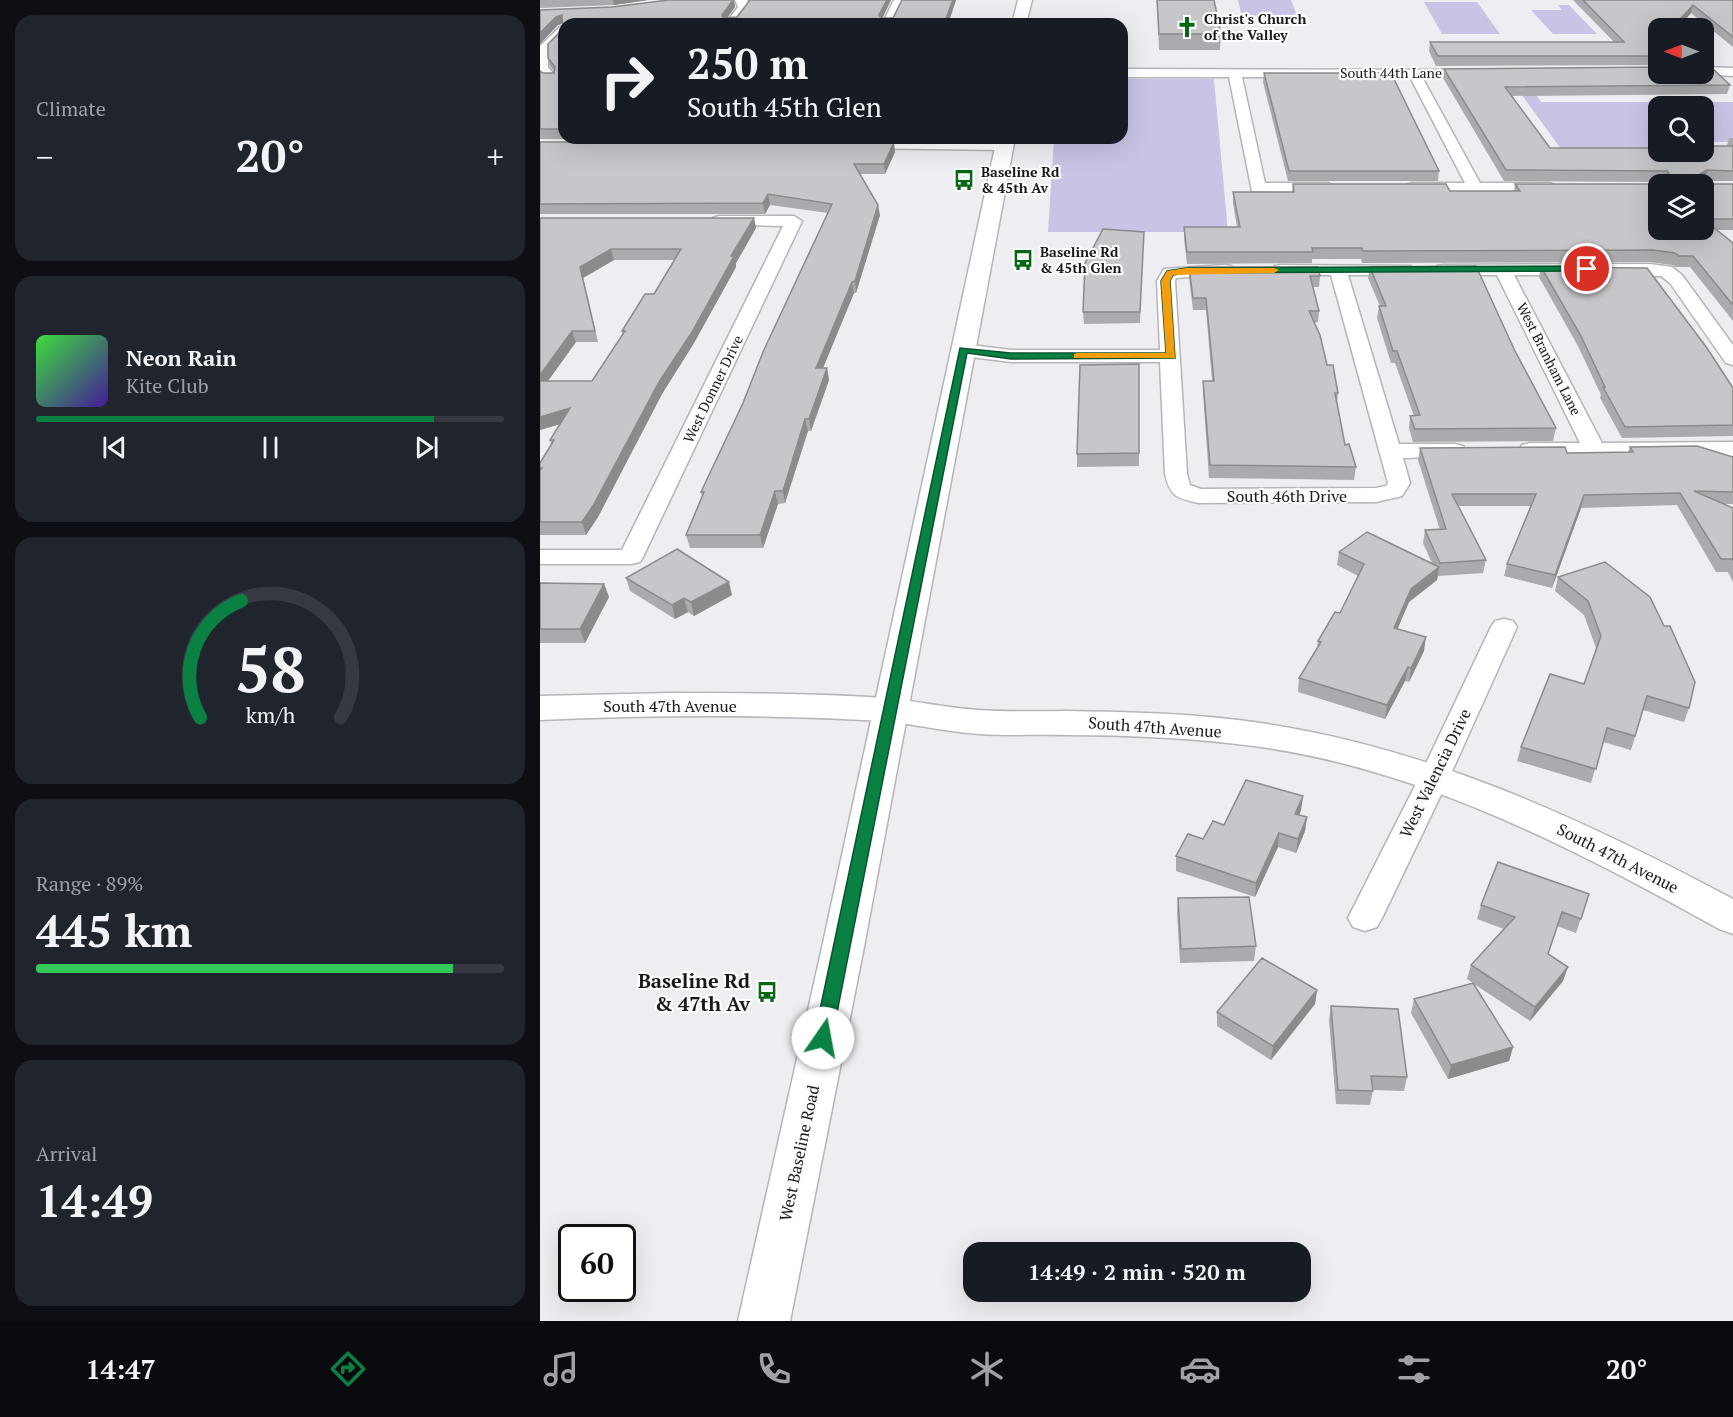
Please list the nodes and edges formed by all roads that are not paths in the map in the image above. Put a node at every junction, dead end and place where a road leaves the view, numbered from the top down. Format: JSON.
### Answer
{"nodes":[{"id":1,"x":741,"y":0,"type":"edge"},
{"id":2,"x":900,"y":0,"type":"edge"},
{"id":3,"x":1025,"y":0,"type":"edge"},
{"id":4,"x":736,"y":18,"type":"edge"},
{"id":5,"x":891,"y":18,"type":"edge"},
{"id":6,"x":1020,"y":18,"type":"edge"},
{"id":7,"x":558,"y":35,"type":"edge"},
{"id":8,"x":1494,"y":72,"type":"edge"},
{"id":9,"x":1714,"y":72,"type":"edge"},
{"id":10,"x":1733,"y":72,"type":"edge"},
{"id":11,"x":1128,"y":73,"type":"edge"},
{"id":12,"x":1235,"y":73,"type":"junction"},
{"id":13,"x":1414,"y":73,"type":"junction"},
{"id":14,"x":550,"y":77,"type":"edge"},
{"id":15,"x":893,"y":144,"type":"edge"},
{"id":16,"x":1005,"y":144,"type":"edge"},
{"id":17,"x":837,"y":145,"type":"edge"},
{"id":18,"x":1349,"y":188,"type":"edge"},
{"id":19,"x":1395,"y":188,"type":"edge"},
{"id":20,"x":1476,"y":188,"type":"junction"},
{"id":21,"x":1569,"y":188,"type":"edge"},
{"id":22,"x":702,"y":221,"type":"edge"},
{"id":23,"x":1244,"y":270,"type":"edge"},
{"id":24,"x":1268,"y":270,"type":"edge"},
{"id":25,"x":1338,"y":270,"type":"junction"},
{"id":26,"x":1503,"y":270,"type":"junction"},
{"id":27,"x":1171,"y":349,"type":"junction"},
{"id":28,"x":963,"y":350,"type":"junction"},
{"id":29,"x":1733,"y":359,"type":"edge"},
{"id":30,"x":1594,"y":449,"type":"junction"},
{"id":31,"x":1733,"y":449,"type":"edge"},
{"id":32,"x":1474,"y":450,"type":"edge"},
{"id":33,"x":1510,"y":450,"type":"edge"},
{"id":34,"x":1390,"y":452,"type":"junction"},
{"id":35,"x":540,"y":557,"type":"edge"},
{"id":36,"x":1504,"y":627,"type":"dead end"},
{"id":37,"x":540,"y":708,"type":"edge"},
{"id":38,"x":890,"y":710,"type":"junction"},
{"id":39,"x":1435,"y":776,"type":"junction"},
{"id":40,"x":1365,"y":918,"type":"dead end"},
{"id":41,"x":1733,"y":918,"type":"edge"},
{"id":42,"x":764,"y":1321,"type":"edge"}],
"edges":[{"from":1,"to":4,"type":"street"},
{"from":2,"to":5,"type":"street"},
{"from":3,"to":6,"type":"main road"},
{"from":7,"to":14,"type":"street"},
{"from":8,"to":13,"type":"street","name":"South 44th Lane"},
{"from":9,"to":10,"type":"street"},
{"from":11,"to":12,"type":"street","name":"South 44th Lane"},
{"from":12,"to":13,"type":"street","name":"South 44th Lane"},
{"from":12,"to":18,"type":"street"},
{"from":13,"to":20,"type":"street"},
{"from":15,"to":17,"type":"street"},
{"from":16,"to":28,"type":"main road","name":"West Baseline Road"},
{"from":19,"to":20,"type":"street"},
{"from":20,"to":21,"type":"street"},
{"from":22,"to":35,"type":"street","name":"West Donner Drive"},
{"from":23,"to":27,"type":"street"},
{"from":24,"to":25,"type":"street"},
{"from":25,"to":26,"type":"street"},
{"from":25,"to":34,"type":"street"},
{"from":26,"to":29,"type":"street"},
{"from":26,"to":30,"type":"street","name":"West Branham Lane"},
{"from":27,"to":28,"type":"street"},
{"from":27,"to":34,"type":"street","name":"South 46th Drive"},
{"from":28,"to":38,"type":"main road","name":"West Baseline Road"},
{"from":30,"to":31,"type":"street"},
{"from":30,"to":33,"type":"street"},
{"from":32,"to":34,"type":"street"},
{"from":36,"to":39,"type":"street","name":"West Valencia Drive"},
{"from":37,"to":38,"type":"main road","name":"South 47th Avenue"},
{"from":38,"to":39,"type":"main road","name":"South 47th Avenue"},
{"from":38,"to":42,"type":"main road","name":"West Baseline Road"},
{"from":39,"to":40,"type":"street","name":"West Valencia Drive"},
{"from":39,"to":41,"type":"main road","name":"South 47th Avenue"}]}
